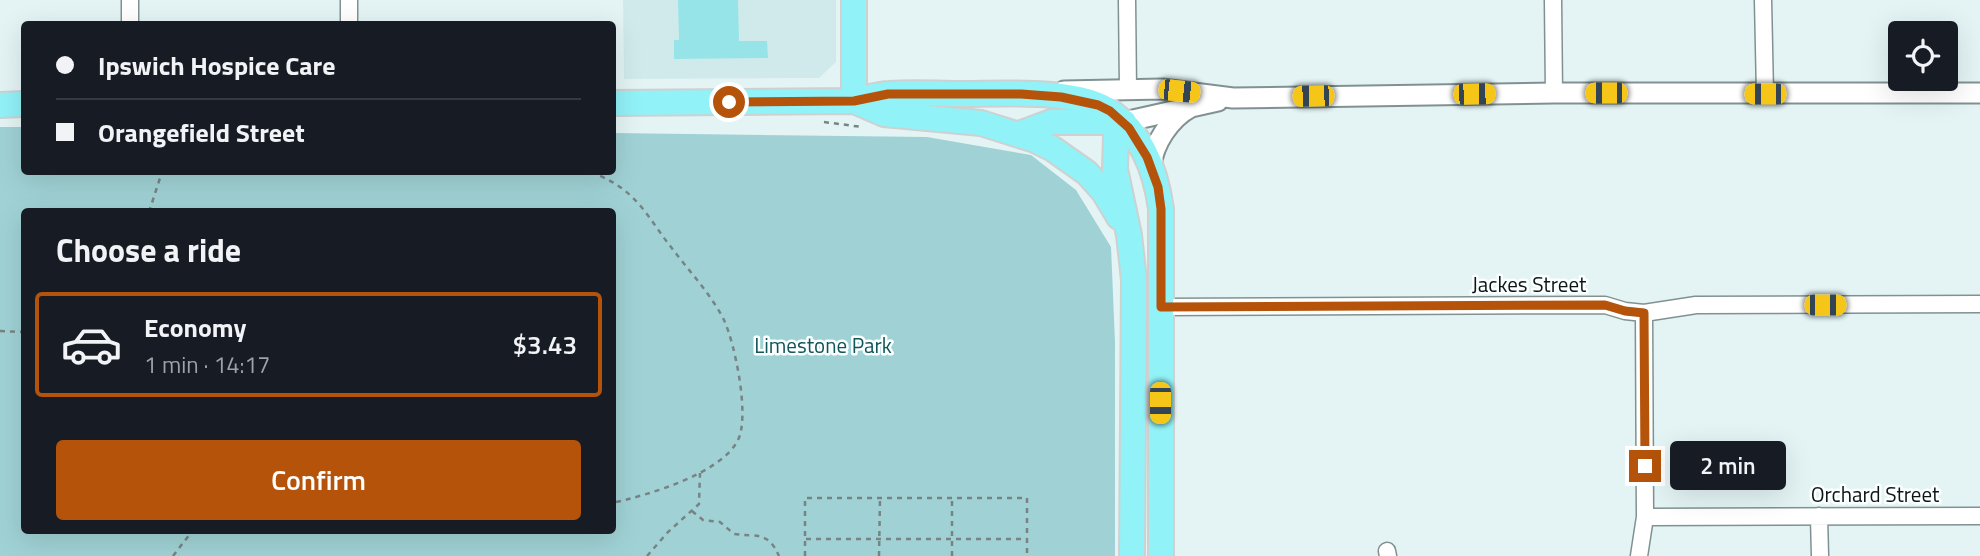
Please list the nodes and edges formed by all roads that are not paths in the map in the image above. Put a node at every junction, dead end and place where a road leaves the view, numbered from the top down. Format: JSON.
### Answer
{"nodes":[{"id":1,"x":130,"y":0,"type":"edge"},
{"id":2,"x":349,"y":0,"type":"edge"},
{"id":3,"x":854,"y":0,"type":"edge"},
{"id":4,"x":1127,"y":0,"type":"edge"},
{"id":5,"x":1553,"y":0,"type":"edge"},
{"id":6,"x":1763,"y":0,"type":"edge"},
{"id":7,"x":130,"y":21,"type":"edge"},
{"id":8,"x":349,"y":21,"type":"edge"},
{"id":9,"x":1128,"y":89,"type":"junction"},
{"id":10,"x":1554,"y":93,"type":"junction"},
{"id":11,"x":1980,"y":93,"type":"edge"},
{"id":12,"x":1021,"y":94,"type":"junction"},
{"id":13,"x":1765,"y":94,"type":"junction"},
{"id":14,"x":1194,"y":100,"type":"junction"},
{"id":15,"x":854,"y":101,"type":"junction"},
{"id":16,"x":616,"y":103,"type":"edge"},
{"id":17,"x":0,"y":104,"type":"edge"},
{"id":18,"x":21,"y":104,"type":"edge"},
{"id":19,"x":1124,"y":122,"type":"junction"},
{"id":20,"x":1016,"y":134,"type":"junction"},
{"id":21,"x":1151,"y":167,"type":"junction"},
{"id":22,"x":1131,"y":248,"type":"junction"},
{"id":23,"x":1980,"y":304,"type":"edge"},
{"id":24,"x":1134,"y":306,"type":"junction"},
{"id":25,"x":1161,"y":307,"type":"junction"},
{"id":26,"x":1644,"y":313,"type":"junction"},
{"id":27,"x":1819,"y":516,"type":"junction"},
{"id":28,"x":1980,"y":516,"type":"edge"},
{"id":29,"x":1645,"y":517,"type":"junction"},
{"id":30,"x":1132,"y":556,"type":"edge"},
{"id":31,"x":1161,"y":556,"type":"edge"},
{"id":32,"x":1639,"y":556,"type":"edge"},
{"id":33,"x":1820,"y":556,"type":"edge"}],
"edges":[{"from":1,"to":7,"type":"street"},
{"from":2,"to":8,"type":"street"},
{"from":3,"to":15,"type":"main road"},
{"from":4,"to":9,"type":"street"},
{"from":5,"to":10,"type":"street"},
{"from":6,"to":13,"type":"street"},
{"from":9,"to":12,"type":"street"},
{"from":9,"to":14,"type":"street"},
{"from":10,"to":13,"type":"street"},
{"from":10,"to":14,"type":"street"},
{"from":11,"to":13,"type":"street"},
{"from":12,"to":15,"type":"main road"},
{"from":12,"to":19,"type":"main road"},
{"from":14,"to":19,"type":"street"},
{"from":14,"to":21,"type":"street"},
{"from":15,"to":16,"type":"main road"},
{"from":15,"to":20,"type":"main road"},
{"from":17,"to":18,"type":"main road"},
{"from":19,"to":20,"type":"main road"},
{"from":19,"to":21,"type":"main road"},
{"from":19,"to":22,"type":"main road"},
{"from":20,"to":22,"type":"main road"},
{"from":21,"to":25,"type":"main road"},
{"from":22,"to":24,"type":"main road"},
{"from":23,"to":26,"type":"street","name":"Jackes Street"},
{"from":24,"to":25,"type":"main road"},
{"from":24,"to":30,"type":"main road"},
{"from":25,"to":26,"type":"street","name":"Jackes Street"},
{"from":25,"to":31,"type":"main road"},
{"from":26,"to":29,"type":"street"},
{"from":27,"to":28,"type":"street","name":"Orchard Street"},
{"from":27,"to":29,"type":"street","name":"Orchard Street"},
{"from":27,"to":33,"type":"street"},
{"from":29,"to":32,"type":"street"}]}
